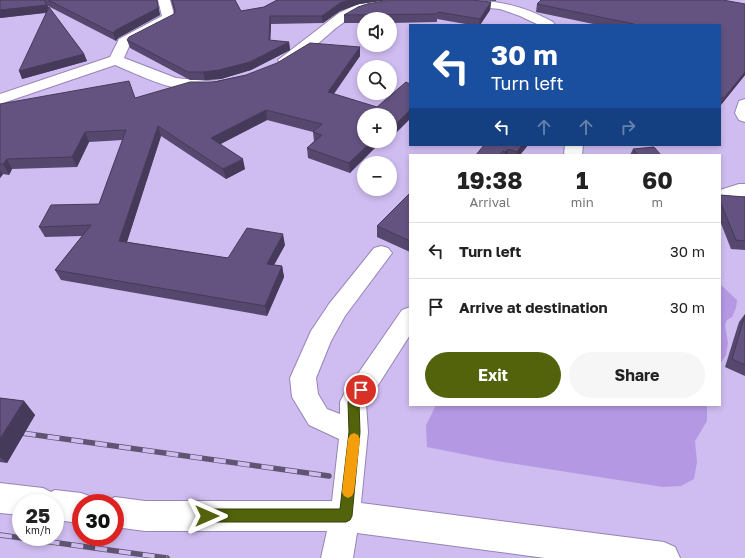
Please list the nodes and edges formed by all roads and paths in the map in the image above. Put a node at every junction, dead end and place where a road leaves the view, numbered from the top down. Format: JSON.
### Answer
{"nodes":[{"id":1,"x":164,"y":0,"type":"edge"},
{"id":2,"x":430,"y":0,"type":"edge"},
{"id":3,"x":448,"y":0,"type":"edge"},
{"id":4,"x":546,"y":24,"type":"edge"},
{"id":5,"x":116,"y":60,"type":"junction"},
{"id":6,"x":275,"y":66,"type":"edge"},
{"id":7,"x":228,"y":82,"type":"edge"},
{"id":8,"x":0,"y":99,"type":"edge"},
{"id":9,"x":745,"y":104,"type":"edge"},
{"id":10,"x":745,"y":117,"type":"edge"},
{"id":11,"x":745,"y":190,"type":"edge"},
{"id":12,"x":721,"y":196,"type":"edge"},
{"id":13,"x":381,"y":253,"type":"dead end"},
{"id":14,"x":409,"y":318,"type":"edge"},
{"id":15,"x":354,"y":432,"type":"junction"},
{"id":16,"x":0,"y":498,"type":"edge"},
{"id":17,"x":12,"y":499,"type":"edge"},
{"id":18,"x":124,"y":513,"type":"edge"},
{"id":19,"x":346,"y":516,"type":"junction"},
{"id":20,"x":337,"y":558,"type":"edge"},
{"id":21,"x":664,"y":558,"type":"edge"}],
"edges":[{"from":1,"to":5,"type":"street"},
{"from":2,"to":6,"type":"street"},
{"from":3,"to":4,"type":"street"},
{"from":5,"to":7,"type":"street"},
{"from":5,"to":8,"type":"street"},
{"from":9,"to":10,"type":"street"},
{"from":11,"to":12,"type":"street"},
{"from":13,"to":15,"type":"street"},
{"from":14,"to":15,"type":"street"},
{"from":15,"to":19,"type":"street"},
{"from":16,"to":17,"type":"street"},
{"from":18,"to":19,"type":"street"},
{"from":19,"to":20,"type":"street"},
{"from":19,"to":21,"type":"street"}]}
